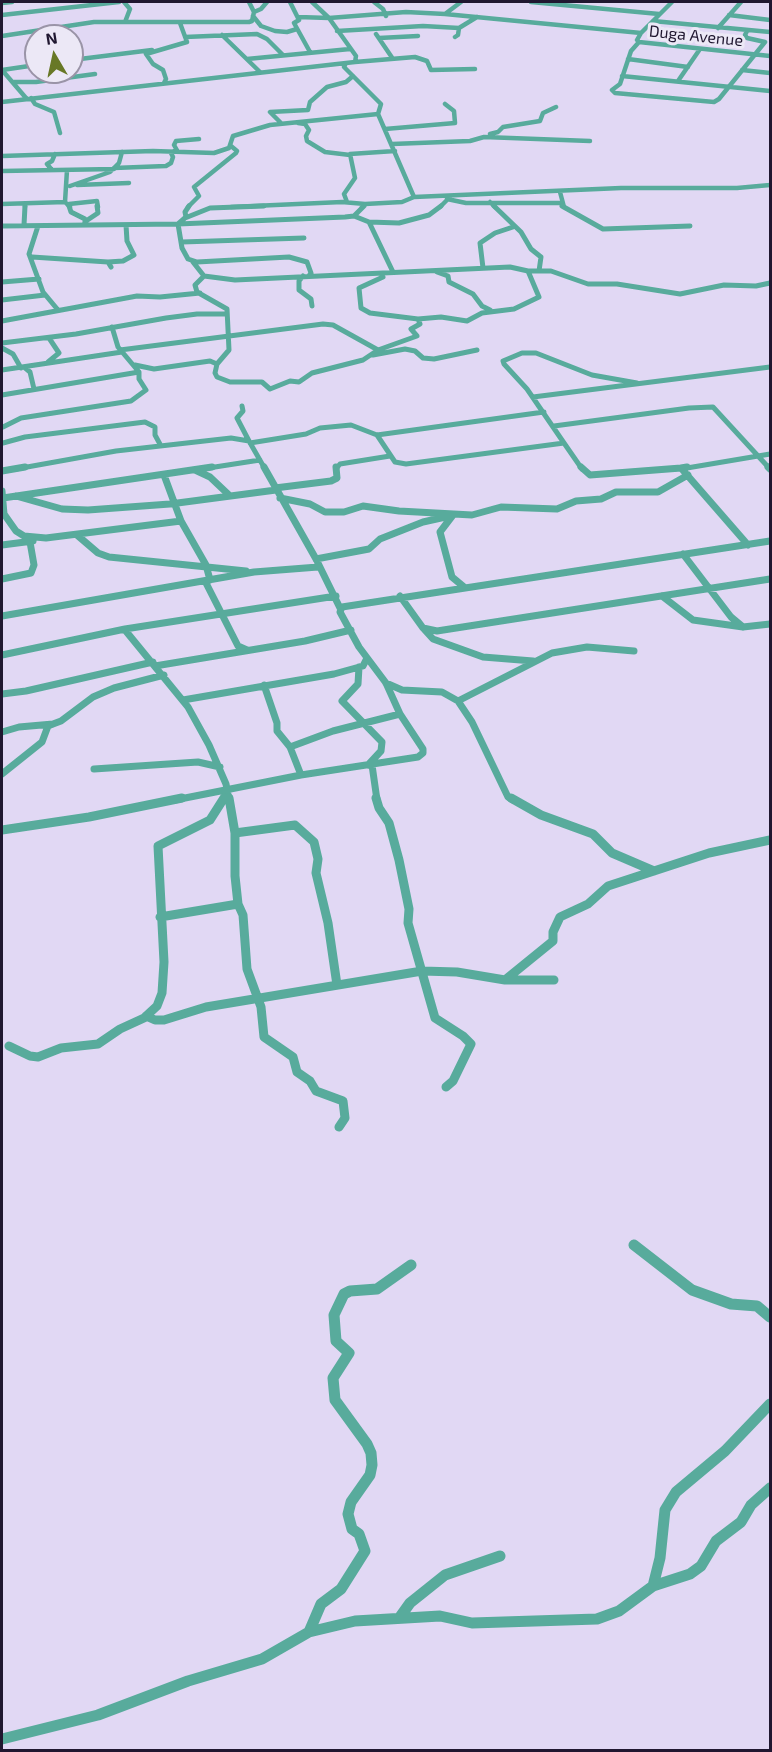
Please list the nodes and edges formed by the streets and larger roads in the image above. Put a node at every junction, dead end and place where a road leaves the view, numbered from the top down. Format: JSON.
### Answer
{"nodes":[{"id":1,"x":12,"y":2,"type":"edge"},
{"id":2,"x":119,"y":2,"type":"edge"},
{"id":3,"x":124,"y":2,"type":"edge"},
{"id":4,"x":249,"y":2,"type":"edge"},
{"id":5,"x":267,"y":2,"type":"edge"},
{"id":6,"x":290,"y":2,"type":"edge"},
{"id":7,"x":312,"y":2,"type":"edge"},
{"id":8,"x":374,"y":2,"type":"edge"},
{"id":9,"x":461,"y":2,"type":"edge"},
{"id":10,"x":531,"y":2,"type":"edge"},
{"id":11,"x":614,"y":2,"type":"edge"},
{"id":12,"x":672,"y":2,"type":"edge"},
{"id":13,"x":741,"y":2,"type":"edge"},
{"id":14,"x":2,"y":3,"type":"edge"},
{"id":15,"x":85,"y":3,"type":"edge"},
{"id":16,"x":607,"y":10,"type":"junction"},
{"id":17,"x":89,"y":13,"type":"dead end"},
{"id":18,"x":253,"y":14,"type":"junction"},
{"id":19,"x":384,"y":14,"type":"junction"},
{"id":20,"x":445,"y":14,"type":"junction"},
{"id":21,"x":659,"y":14,"type":"junction"},
{"id":22,"x":2,"y":15,"type":"edge"},
{"id":23,"x":361,"y":15,"type":"junction"},
{"id":24,"x":729,"y":15,"type":"junction"},
{"id":25,"x":477,"y":17,"type":"junction"},
{"id":26,"x":329,"y":18,"type":"junction"},
{"id":27,"x":299,"y":19,"type":"junction"},
{"id":28,"x":771,"y":20,"type":"edge"},
{"id":29,"x":653,"y":21,"type":"junction"},
{"id":30,"x":124,"y":22,"type":"junction"},
{"id":31,"x":180,"y":23,"type":"junction"},
{"id":32,"x":372,"y":25,"type":"junction"},
{"id":33,"x":393,"y":27,"type":"junction"},
{"id":34,"x":459,"y":28,"type":"junction"},
{"id":35,"x":718,"y":28,"type":"junction"},
{"id":36,"x":297,"y":29,"type":"junction"},
{"id":37,"x":337,"y":31,"type":"junction"},
{"id":38,"x":747,"y":31,"type":"junction"},
{"id":39,"x":771,"y":32,"type":"edge"},
{"id":40,"x":641,"y":33,"type":"junction"},
{"id":41,"x":222,"y":35,"type":"junction"},
{"id":42,"x":2,"y":36,"type":"edge"},
{"id":43,"x":418,"y":36,"type":"dead end"},
{"id":44,"x":185,"y":37,"type":"junction"},
{"id":45,"x":379,"y":38,"type":"junction"},
{"id":46,"x":455,"y":38,"type":"dead end"},
{"id":47,"x":639,"y":42,"type":"junction"},
{"id":48,"x":768,"y":42,"type":"edge"},
{"id":49,"x":156,"y":49,"type":"junction"},
{"id":50,"x":350,"y":49,"type":"junction"},
{"id":51,"x":700,"y":49,"type":"junction"},
{"id":52,"x":310,"y":52,"type":"junction"},
{"id":53,"x":754,"y":54,"type":"junction"},
{"id":54,"x":283,"y":55,"type":"junction"},
{"id":55,"x":771,"y":56,"type":"edge"},
{"id":56,"x":84,"y":58,"type":"edge"},
{"id":57,"x":247,"y":59,"type":"junction"},
{"id":58,"x":393,"y":59,"type":"junction"},
{"id":59,"x":628,"y":59,"type":"junction"},
{"id":60,"x":355,"y":62,"type":"junction"},
{"id":61,"x":346,"y":63,"type":"junction"},
{"id":62,"x":24,"y":67,"type":"edge"},
{"id":63,"x":688,"y":67,"type":"junction"},
{"id":64,"x":475,"y":69,"type":"dead end"},
{"id":65,"x":2,"y":70,"type":"edge"},
{"id":66,"x":741,"y":70,"type":"junction"},
{"id":67,"x":260,"y":72,"type":"junction"},
{"id":68,"x":771,"y":73,"type":"edge"},
{"id":69,"x":95,"y":74,"type":"dead end"},
{"id":70,"x":353,"y":76,"type":"junction"},
{"id":71,"x":622,"y":76,"type":"junction"},
{"id":72,"x":678,"y":81,"type":"junction"},
{"id":73,"x":14,"y":82,"type":"junction"},
{"id":74,"x":164,"y":83,"type":"junction"},
{"id":75,"x":729,"y":86,"type":"junction"},
{"id":76,"x":771,"y":92,"type":"edge"},
{"id":77,"x":28,"y":98,"type":"junction"},
{"id":78,"x":2,"y":102,"type":"edge"},
{"id":79,"x":445,"y":104,"type":"dead end"},
{"id":80,"x":556,"y":107,"type":"dead end"},
{"id":81,"x":378,"y":114,"type":"junction"},
{"id":82,"x":288,"y":122,"type":"junction"},
{"id":83,"x":281,"y":123,"type":"junction"},
{"id":84,"x":385,"y":129,"type":"junction"},
{"id":85,"x":60,"y":133,"type":"dead end"},
{"id":86,"x":484,"y":137,"type":"junction"},
{"id":87,"x":200,"y":139,"type":"dead end"},
{"id":88,"x":590,"y":141,"type":"dead end"},
{"id":89,"x":231,"y":146,"type":"junction"},
{"id":90,"x":394,"y":148,"type":"junction"},
{"id":91,"x":122,"y":152,"type":"junction"},
{"id":92,"x":176,"y":152,"type":"junction"},
{"id":93,"x":55,"y":154,"type":"junction"},
{"id":94,"x":350,"y":155,"type":"junction"},
{"id":95,"x":3,"y":156,"type":"edge"},
{"id":96,"x":4,"y":163,"type":"dead end"},
{"id":97,"x":114,"y":169,"type":"junction"},
{"id":98,"x":52,"y":170,"type":"junction"},
{"id":99,"x":67,"y":170,"type":"junction"},
{"id":100,"x":2,"y":171,"type":"edge"},
{"id":101,"x":129,"y":183,"type":"dead end"},
{"id":102,"x":771,"y":185,"type":"edge"},
{"id":103,"x":69,"y":186,"type":"junction"},
{"id":104,"x":560,"y":192,"type":"junction"},
{"id":105,"x":414,"y":197,"type":"junction"},
{"id":106,"x":449,"y":197,"type":"junction"},
{"id":107,"x":346,"y":202,"type":"junction"},
{"id":108,"x":489,"y":202,"type":"junction"},
{"id":109,"x":67,"y":203,"type":"junction"},
{"id":110,"x":561,"y":203,"type":"junction"},
{"id":111,"x":2,"y":204,"type":"edge"},
{"id":112,"x":25,"y":204,"type":"junction"},
{"id":113,"x":289,"y":204,"type":"junction"},
{"id":114,"x":365,"y":204,"type":"junction"},
{"id":115,"x":354,"y":216,"type":"junction"},
{"id":116,"x":185,"y":218,"type":"junction"},
{"id":117,"x":288,"y":219,"type":"junction"},
{"id":118,"x":369,"y":222,"type":"junction"},
{"id":119,"x":86,"y":223,"type":"junction"},
{"id":120,"x":178,"y":224,"type":"junction"},
{"id":121,"x":24,"y":225,"type":"junction"},
{"id":122,"x":126,"y":225,"type":"junction"},
{"id":123,"x":2,"y":226,"type":"edge"},
{"id":124,"x":38,"y":226,"type":"junction"},
{"id":125,"x":690,"y":226,"type":"dead end"},
{"id":126,"x":513,"y":227,"type":"junction"},
{"id":127,"x":304,"y":238,"type":"dead end"},
{"id":128,"x":182,"y":242,"type":"junction"},
{"id":129,"x":32,"y":257,"type":"junction"},
{"id":130,"x":193,"y":262,"type":"junction"},
{"id":131,"x":483,"y":268,"type":"junction"},
{"id":132,"x":431,"y":270,"type":"junction"},
{"id":133,"x":528,"y":271,"type":"junction"},
{"id":134,"x":539,"y":271,"type":"junction"},
{"id":135,"x":393,"y":272,"type":"junction"},
{"id":136,"x":354,"y":275,"type":"junction"},
{"id":137,"x":204,"y":276,"type":"junction"},
{"id":138,"x":306,"y":276,"type":"junction"},
{"id":139,"x":39,"y":279,"type":"junction"},
{"id":140,"x":2,"y":282,"type":"edge"},
{"id":141,"x":771,"y":283,"type":"edge"},
{"id":142,"x":359,"y":288,"type":"junction"},
{"id":143,"x":200,"y":293,"type":"junction"},
{"id":144,"x":45,"y":295,"type":"junction"},
{"id":145,"x":2,"y":300,"type":"edge"},
{"id":146,"x":312,"y":306,"type":"dead end"},
{"id":147,"x":58,"y":310,"type":"junction"},
{"id":148,"x":495,"y":312,"type":"junction"},
{"id":149,"x":225,"y":314,"type":"junction"},
{"id":150,"x":418,"y":319,"type":"junction"},
{"id":151,"x":2,"y":321,"type":"edge"},
{"id":152,"x":112,"y":327,"type":"junction"},
{"id":153,"x":49,"y":338,"type":"junction"},
{"id":154,"x":227,"y":338,"type":"junction"},
{"id":155,"x":2,"y":343,"type":"edge"},
{"id":156,"x":2,"y":348,"type":"edge"},
{"id":157,"x":378,"y":350,"type":"junction"},
{"id":158,"x":477,"y":350,"type":"dead end"},
{"id":159,"x":121,"y":351,"type":"junction"},
{"id":160,"x":372,"y":356,"type":"junction"},
{"id":161,"x":45,"y":363,"type":"junction"},
{"id":162,"x":217,"y":364,"type":"junction"},
{"id":163,"x":134,"y":365,"type":"junction"},
{"id":164,"x":771,"y":367,"type":"edge"},
{"id":165,"x":23,"y":368,"type":"junction"},
{"id":166,"x":2,"y":370,"type":"edge"},
{"id":167,"x":139,"y":372,"type":"junction"},
{"id":168,"x":637,"y":383,"type":"junction"},
{"id":169,"x":34,"y":389,"type":"junction"},
{"id":170,"x":2,"y":395,"type":"edge"},
{"id":171,"x":533,"y":397,"type":"junction"},
{"id":172,"x":242,"y":406,"type":"dead end"},
{"id":173,"x":544,"y":412,"type":"junction"},
{"id":174,"x":2,"y":426,"type":"edge"},
{"id":175,"x":554,"y":426,"type":"junction"},
{"id":176,"x":377,"y":435,"type":"junction"},
{"id":177,"x":249,"y":442,"type":"junction"},
{"id":178,"x":564,"y":442,"type":"junction"},
{"id":179,"x":2,"y":444,"type":"edge"},
{"id":180,"x":161,"y":446,"type":"junction"},
{"id":181,"x":771,"y":454,"type":"edge"},
{"id":182,"x":390,"y":456,"type":"junction"},
{"id":183,"x":759,"y":456,"type":"junction"},
{"id":184,"x":260,"y":460,"type":"junction"},
{"id":185,"x":681,"y":468,"type":"junction"},
{"id":186,"x":771,"y":469,"type":"edge"},
{"id":187,"x":195,"y":470,"type":"junction"},
{"id":188,"x":2,"y":471,"type":"edge"},
{"id":189,"x":164,"y":475,"type":"junction"},
{"id":190,"x":688,"y":475,"type":"junction"},
{"id":191,"x":275,"y":489,"type":"junction"},
{"id":192,"x":2,"y":495,"type":"edge"},
{"id":193,"x":229,"y":495,"type":"junction"},
{"id":194,"x":16,"y":496,"type":"junction"},
{"id":195,"x":280,"y":498,"type":"junction"},
{"id":196,"x":174,"y":503,"type":"junction"},
{"id":197,"x":454,"y":515,"type":"junction"},
{"id":198,"x":181,"y":520,"type":"junction"},
{"id":199,"x":77,"y":535,"type":"junction"},
{"id":200,"x":46,"y":538,"type":"junction"},
{"id":201,"x":771,"y":541,"type":"edge"},
{"id":202,"x":30,"y":542,"type":"junction"},
{"id":203,"x":2,"y":545,"type":"edge"},
{"id":204,"x":748,"y":545,"type":"junction"},
{"id":205,"x":683,"y":554,"type":"junction"},
{"id":206,"x":317,"y":563,"type":"junction"},
{"id":207,"x":206,"y":566,"type":"junction"},
{"id":208,"x":254,"y":572,"type":"junction"},
{"id":209,"x":452,"y":576,"type":"junction"},
{"id":210,"x":2,"y":579,"type":"edge"},
{"id":211,"x":771,"y":579,"type":"edge"},
{"id":212,"x":207,"y":580,"type":"junction"},
{"id":213,"x":464,"y":587,"type":"junction"},
{"id":214,"x":711,"y":588,"type":"junction"},
{"id":215,"x":437,"y":591,"type":"junction"},
{"id":216,"x":336,"y":596,"type":"junction"},
{"id":217,"x":400,"y":596,"type":"junction"},
{"id":218,"x":662,"y":596,"type":"junction"},
{"id":219,"x":340,"y":608,"type":"junction"},
{"id":220,"x":222,"y":614,"type":"junction"},
{"id":221,"x":2,"y":616,"type":"edge"},
{"id":222,"x":770,"y":624,"type":"edge"},
{"id":223,"x":743,"y":627,"type":"junction"},
{"id":224,"x":423,"y":628,"type":"junction"},
{"id":225,"x":125,"y":630,"type":"junction"},
{"id":226,"x":351,"y":630,"type":"junction"},
{"id":227,"x":248,"y":650,"type":"junction"},
{"id":228,"x":634,"y":651,"type":"dead end"},
{"id":229,"x":2,"y":655,"type":"edge"},
{"id":230,"x":368,"y":658,"type":"junction"},
{"id":231,"x":539,"y":660,"type":"junction"},
{"id":232,"x":154,"y":664,"type":"junction"},
{"id":233,"x":359,"y":667,"type":"junction"},
{"id":234,"x":164,"y":675,"type":"junction"},
{"id":235,"x":386,"y":683,"type":"junction"},
{"id":236,"x":264,"y":685,"type":"junction"},
{"id":237,"x":2,"y":694,"type":"edge"},
{"id":238,"x":183,"y":700,"type":"junction"},
{"id":239,"x":458,"y":701,"type":"junction"},
{"id":240,"x":400,"y":714,"type":"junction"},
{"id":241,"x":362,"y":723,"type":"junction"},
{"id":242,"x":52,"y":724,"type":"junction"},
{"id":243,"x":2,"y":732,"type":"edge"},
{"id":244,"x":291,"y":747,"type":"junction"},
{"id":245,"x":370,"y":765,"type":"junction"},
{"id":246,"x":220,"y":767,"type":"junction"},
{"id":247,"x":94,"y":769,"type":"dead end"},
{"id":248,"x":2,"y":774,"type":"edge"},
{"id":249,"x":301,"y":775,"type":"junction"},
{"id":250,"x":226,"y":791,"type":"junction"},
{"id":251,"x":2,"y":830,"type":"edge"},
{"id":252,"x":235,"y":833,"type":"junction"},
{"id":253,"x":771,"y":840,"type":"edge"},
{"id":254,"x":654,"y":871,"type":"junction"},
{"id":255,"x":238,"y":904,"type":"junction"},
{"id":256,"x":160,"y":917,"type":"junction"},
{"id":257,"x":422,"y":971,"type":"junction"},
{"id":258,"x":505,"y":980,"type":"junction"},
{"id":259,"x":554,"y":980,"type":"dead end"},
{"id":260,"x":337,"y":984,"type":"junction"},
{"id":261,"x":257,"y":999,"type":"junction"},
{"id":262,"x":146,"y":1016,"type":"junction"},
{"id":263,"x":9,"y":1046,"type":"dead end"},
{"id":264,"x":447,"y":1087,"type":"dead end"},
{"id":265,"x":339,"y":1127,"type":"dead end"},
{"id":266,"x":634,"y":1245,"type":"dead end"},
{"id":267,"x":411,"y":1265,"type":"dead end"},
{"id":268,"x":771,"y":1317,"type":"edge"},
{"id":269,"x":771,"y":1404,"type":"edge"},
{"id":270,"x":771,"y":1488,"type":"edge"},
{"id":271,"x":500,"y":1556,"type":"dead end"},
{"id":272,"x":652,"y":1586,"type":"junction"},
{"id":273,"x":400,"y":1617,"type":"junction"},
{"id":274,"x":309,"y":1632,"type":"junction"},
{"id":275,"x":2,"y":1739,"type":"edge"}],
"edges":[{"from":1,"to":14,"type":"street"},
{"from":2,"to":15,"type":"street"},
{"from":3,"to":30,"type":"street"},
{"from":4,"to":18,"type":"street"},
{"from":5,"to":18,"type":"street"},
{"from":6,"to":27,"type":"street"},
{"from":7,"to":26,"type":"street"},
{"from":8,"to":19,"type":"street"},
{"from":9,"to":20,"type":"street"},
{"from":10,"to":16,"type":"street"},
{"from":11,"to":16,"type":"street"},
{"from":12,"to":21,"type":"street","name":"Duga Avenue"},
{"from":13,"to":24,"type":"street"},
{"from":15,"to":17,"type":"street"},
{"from":15,"to":22,"type":"street"},
{"from":16,"to":21,"type":"street"},
{"from":18,"to":31,"type":"street"},
{"from":18,"to":36,"type":"street"},
{"from":19,"to":20,"type":"street"},
{"from":19,"to":23,"type":"street"},
{"from":19,"to":33,"type":"street"},
{"from":20,"to":25,"type":"street"},
{"from":21,"to":29,"type":"street","name":"Duga Avenue"},
{"from":23,"to":26,"type":"street"},
{"from":23,"to":32,"type":"street"},
{"from":24,"to":28,"type":"street"},
{"from":24,"to":35,"type":"street"},
{"from":25,"to":34,"type":"street"},
{"from":25,"to":40,"type":"street"},
{"from":26,"to":27,"type":"street"},
{"from":26,"to":37,"type":"street"},
{"from":27,"to":36,"type":"street"},
{"from":29,"to":35,"type":"street"},
{"from":29,"to":40,"type":"street","name":"Duga Avenue"},
{"from":30,"to":31,"type":"street"},
{"from":30,"to":42,"type":"street"},
{"from":31,"to":44,"type":"street"},
{"from":32,"to":33,"type":"street"},
{"from":32,"to":37,"type":"street"},
{"from":32,"to":45,"type":"street"},
{"from":33,"to":34,"type":"street"},
{"from":34,"to":46,"type":"street"},
{"from":35,"to":38,"type":"street"},
{"from":36,"to":52,"type":"street"},
{"from":37,"to":50,"type":"street"},
{"from":38,"to":39,"type":"street"},
{"from":38,"to":48,"type":"street"},
{"from":40,"to":47,"type":"street","name":"Duga Avenue"},
{"from":41,"to":44,"type":"street"},
{"from":41,"to":54,"type":"street"},
{"from":41,"to":57,"type":"street"},
{"from":43,"to":45,"type":"street"},
{"from":44,"to":49,"type":"street"},
{"from":45,"to":58,"type":"street"},
{"from":47,"to":51,"type":"street","name":"Duga Avenue"},
{"from":47,"to":59,"type":"street"},
{"from":48,"to":53,"type":"street"},
{"from":49,"to":56,"type":"street"},
{"from":49,"to":74,"type":"street"},
{"from":50,"to":52,"type":"street"},
{"from":50,"to":60,"type":"street"},
{"from":51,"to":53,"type":"street","name":"Duga Avenue"},
{"from":51,"to":63,"type":"street"},
{"from":52,"to":54,"type":"street"},
{"from":53,"to":55,"type":"street","name":"Duga Avenue"},
{"from":53,"to":66,"type":"street"},
{"from":54,"to":57,"type":"street"},
{"from":57,"to":67,"type":"street"},
{"from":58,"to":60,"type":"street"},
{"from":58,"to":64,"type":"street"},
{"from":59,"to":63,"type":"street"},
{"from":59,"to":71,"type":"street"},
{"from":60,"to":61,"type":"street"},
{"from":61,"to":67,"type":"street"},
{"from":61,"to":70,"type":"street"},
{"from":62,"to":65,"type":"street"},
{"from":63,"to":72,"type":"street"},
{"from":65,"to":73,"type":"street"},
{"from":66,"to":68,"type":"street"},
{"from":66,"to":75,"type":"street"},
{"from":67,"to":74,"type":"street"},
{"from":69,"to":73,"type":"street"},
{"from":70,"to":81,"type":"street"},
{"from":70,"to":83,"type":"street"},
{"from":71,"to":72,"type":"street"},
{"from":71,"to":75,"type":"street"},
{"from":72,"to":75,"type":"street"},
{"from":73,"to":77,"type":"street"},
{"from":74,"to":77,"type":"street"},
{"from":75,"to":76,"type":"street"},
{"from":77,"to":78,"type":"street"},
{"from":77,"to":85,"type":"street"},
{"from":79,"to":84,"type":"street"},
{"from":80,"to":86,"type":"street"},
{"from":81,"to":82,"type":"street"},
{"from":81,"to":84,"type":"street"},
{"from":82,"to":83,"type":"street"},
{"from":82,"to":94,"type":"street"},
{"from":83,"to":89,"type":"street"},
{"from":84,"to":90,"type":"street"},
{"from":86,"to":88,"type":"street"},
{"from":86,"to":90,"type":"street"},
{"from":87,"to":92,"type":"street"},
{"from":89,"to":92,"type":"street"},
{"from":89,"to":116,"type":"street"},
{"from":90,"to":94,"type":"street"},
{"from":90,"to":105,"type":"street"},
{"from":91,"to":92,"type":"street"},
{"from":91,"to":93,"type":"street"},
{"from":91,"to":97,"type":"street"},
{"from":92,"to":97,"type":"street"},
{"from":93,"to":95,"type":"street"},
{"from":93,"to":98,"type":"street"},
{"from":94,"to":107,"type":"street"},
{"from":95,"to":96,"type":"street"},
{"from":97,"to":99,"type":"street"},
{"from":97,"to":103,"type":"street"},
{"from":98,"to":99,"type":"street"},
{"from":98,"to":100,"type":"street"},
{"from":99,"to":103,"type":"street"},
{"from":101,"to":103,"type":"street"},
{"from":102,"to":104,"type":"street"},
{"from":103,"to":109,"type":"street"},
{"from":104,"to":106,"type":"street"},
{"from":104,"to":110,"type":"street"},
{"from":105,"to":106,"type":"street"},
{"from":105,"to":114,"type":"street"},
{"from":106,"to":108,"type":"street"},
{"from":106,"to":118,"type":"street"},
{"from":107,"to":113,"type":"street"},
{"from":107,"to":114,"type":"street"},
{"from":108,"to":110,"type":"street"},
{"from":108,"to":126,"type":"street"},
{"from":109,"to":112,"type":"street"},
{"from":109,"to":119,"type":"street"},
{"from":109,"to":119,"type":"street"},
{"from":110,"to":125,"type":"street"},
{"from":111,"to":112,"type":"street"},
{"from":112,"to":121,"type":"street"},
{"from":113,"to":116,"type":"street"},
{"from":113,"to":117,"type":"street"},
{"from":114,"to":115,"type":"street"},
{"from":115,"to":117,"type":"street"},
{"from":115,"to":118,"type":"street"},
{"from":116,"to":120,"type":"street"},
{"from":117,"to":120,"type":"street"},
{"from":118,"to":135,"type":"street"},
{"from":119,"to":122,"type":"street"},
{"from":119,"to":124,"type":"street"},
{"from":120,"to":122,"type":"street"},
{"from":120,"to":128,"type":"street"},
{"from":121,"to":123,"type":"street"},
{"from":121,"to":124,"type":"street"},
{"from":122,"to":129,"type":"street"},
{"from":124,"to":129,"type":"street"},
{"from":126,"to":131,"type":"street"},
{"from":126,"to":134,"type":"street"},
{"from":127,"to":128,"type":"street"},
{"from":128,"to":130,"type":"street"},
{"from":129,"to":139,"type":"street"},
{"from":130,"to":137,"type":"street"},
{"from":130,"to":138,"type":"street"},
{"from":131,"to":132,"type":"street"},
{"from":131,"to":133,"type":"street"},
{"from":132,"to":135,"type":"street"},
{"from":132,"to":148,"type":"street"},
{"from":133,"to":134,"type":"street"},
{"from":133,"to":148,"type":"street"},
{"from":134,"to":141,"type":"street"},
{"from":135,"to":136,"type":"street"},
{"from":135,"to":142,"type":"street"},
{"from":136,"to":138,"type":"street"},
{"from":136,"to":142,"type":"street"},
{"from":137,"to":138,"type":"street"},
{"from":137,"to":143,"type":"street"},
{"from":138,"to":146,"type":"street"},
{"from":139,"to":140,"type":"street"},
{"from":139,"to":144,"type":"street"},
{"from":142,"to":150,"type":"street"},
{"from":143,"to":147,"type":"street"},
{"from":143,"to":149,"type":"street"},
{"from":144,"to":145,"type":"street"},
{"from":144,"to":147,"type":"street"},
{"from":147,"to":151,"type":"street"},
{"from":148,"to":150,"type":"street"},
{"from":149,"to":152,"type":"street"},
{"from":149,"to":154,"type":"street"},
{"from":150,"to":157,"type":"street"},
{"from":152,"to":153,"type":"street"},
{"from":152,"to":159,"type":"street"},
{"from":153,"to":155,"type":"street"},
{"from":153,"to":161,"type":"street"},
{"from":154,"to":157,"type":"street"},
{"from":154,"to":159,"type":"street"},
{"from":154,"to":162,"type":"street"},
{"from":156,"to":165,"type":"street"},
{"from":157,"to":160,"type":"street"},
{"from":158,"to":160,"type":"street"},
{"from":159,"to":161,"type":"street"},
{"from":159,"to":163,"type":"street"},
{"from":160,"to":162,"type":"street"},
{"from":161,"to":165,"type":"street"},
{"from":162,"to":163,"type":"street"},
{"from":163,"to":167,"type":"street"},
{"from":164,"to":168,"type":"street"},
{"from":165,"to":166,"type":"street"},
{"from":165,"to":169,"type":"street"},
{"from":167,"to":169,"type":"street"},
{"from":167,"to":174,"type":"street"},
{"from":168,"to":171,"type":"street"},
{"from":168,"to":171,"type":"street"},
{"from":169,"to":170,"type":"street"},
{"from":171,"to":173,"type":"street"},
{"from":172,"to":177,"type":"street"},
{"from":173,"to":175,"type":"street"},
{"from":173,"to":176,"type":"street"},
{"from":174,"to":179,"type":"street"},
{"from":175,"to":178,"type":"street"},
{"from":175,"to":183,"type":"street"},
{"from":176,"to":177,"type":"street"},
{"from":176,"to":182,"type":"street"},
{"from":177,"to":180,"type":"street"},
{"from":177,"to":184,"type":"street"},
{"from":178,"to":182,"type":"street"},
{"from":178,"to":185,"type":"street"},
{"from":179,"to":180,"type":"street"},
{"from":180,"to":188,"type":"street"},
{"from":181,"to":183,"type":"street"},
{"from":182,"to":191,"type":"street"},
{"from":183,"to":185,"type":"street"},
{"from":183,"to":186,"type":"street"},
{"from":184,"to":187,"type":"street"},
{"from":184,"to":191,"type":"street"},
{"from":185,"to":190,"type":"street"},
{"from":187,"to":189,"type":"street"},
{"from":187,"to":193,"type":"street"},
{"from":189,"to":194,"type":"street"},
{"from":189,"to":196,"type":"street"},
{"from":190,"to":197,"type":"street"},
{"from":190,"to":204,"type":"street"},
{"from":191,"to":193,"type":"street"},
{"from":191,"to":195,"type":"street"},
{"from":192,"to":194,"type":"street"},
{"from":192,"to":200,"type":"street"},
{"from":193,"to":196,"type":"street"},
{"from":194,"to":196,"type":"street"},
{"from":195,"to":197,"type":"street"},
{"from":195,"to":206,"type":"street"},
{"from":196,"to":198,"type":"street"},
{"from":197,"to":206,"type":"street"},
{"from":197,"to":209,"type":"street"},
{"from":198,"to":199,"type":"street"},
{"from":198,"to":207,"type":"street"},
{"from":199,"to":200,"type":"street"},
{"from":199,"to":207,"type":"street"},
{"from":200,"to":202,"type":"street"},
{"from":201,"to":204,"type":"street"},
{"from":202,"to":203,"type":"street"},
{"from":202,"to":210,"type":"street"},
{"from":204,"to":205,"type":"street"},
{"from":205,"to":213,"type":"street"},
{"from":205,"to":214,"type":"street"},
{"from":206,"to":208,"type":"street"},
{"from":206,"to":216,"type":"street"},
{"from":207,"to":208,"type":"street"},
{"from":207,"to":212,"type":"street"},
{"from":208,"to":212,"type":"street"},
{"from":209,"to":213,"type":"street"},
{"from":209,"to":215,"type":"street"},
{"from":211,"to":214,"type":"street"},
{"from":212,"to":220,"type":"street"},
{"from":212,"to":221,"type":"street"},
{"from":213,"to":215,"type":"street"},
{"from":214,"to":218,"type":"street"},
{"from":214,"to":223,"type":"street"},
{"from":215,"to":217,"type":"street"},
{"from":216,"to":219,"type":"street"},
{"from":216,"to":220,"type":"street"},
{"from":217,"to":219,"type":"street"},
{"from":217,"to":224,"type":"street"},
{"from":218,"to":223,"type":"street"},
{"from":218,"to":224,"type":"street"},
{"from":219,"to":226,"type":"street"},
{"from":220,"to":225,"type":"street"},
{"from":220,"to":227,"type":"street"},
{"from":222,"to":223,"type":"street"},
{"from":224,"to":231,"type":"street"},
{"from":225,"to":229,"type":"street"},
{"from":225,"to":232,"type":"street"},
{"from":226,"to":227,"type":"street"},
{"from":226,"to":230,"type":"street"},
{"from":227,"to":232,"type":"street"},
{"from":228,"to":231,"type":"street"},
{"from":230,"to":233,"type":"street"},
{"from":230,"to":235,"type":"street"},
{"from":231,"to":239,"type":"street"},
{"from":232,"to":234,"type":"street"},
{"from":232,"to":237,"type":"street"},
{"from":233,"to":236,"type":"street"},
{"from":233,"to":241,"type":"street"},
{"from":234,"to":238,"type":"street"},
{"from":234,"to":242,"type":"street"},
{"from":235,"to":239,"type":"street"},
{"from":235,"to":240,"type":"street"},
{"from":236,"to":238,"type":"street"},
{"from":236,"to":244,"type":"street"},
{"from":238,"to":246,"type":"street"},
{"from":239,"to":254,"type":"street"},
{"from":240,"to":241,"type":"street"},
{"from":240,"to":245,"type":"street"},
{"from":241,"to":244,"type":"street"},
{"from":241,"to":245,"type":"street"},
{"from":242,"to":243,"type":"street"},
{"from":242,"to":248,"type":"street"},
{"from":244,"to":249,"type":"street"},
{"from":245,"to":249,"type":"street"},
{"from":245,"to":257,"type":"street"},
{"from":246,"to":247,"type":"street"},
{"from":246,"to":250,"type":"street"},
{"from":249,"to":250,"type":"street"},
{"from":250,"to":251,"type":"street"},
{"from":250,"to":252,"type":"street"},
{"from":250,"to":256,"type":"street"},
{"from":252,"to":255,"type":"street"},
{"from":252,"to":260,"type":"street"},
{"from":253,"to":254,"type":"street"},
{"from":254,"to":258,"type":"street"},
{"from":255,"to":256,"type":"street"},
{"from":255,"to":261,"type":"street"},
{"from":256,"to":262,"type":"street"},
{"from":257,"to":258,"type":"street"},
{"from":257,"to":260,"type":"street"},
{"from":257,"to":264,"type":"street"},
{"from":258,"to":259,"type":"street"},
{"from":260,"to":261,"type":"street"},
{"from":261,"to":262,"type":"street"},
{"from":261,"to":265,"type":"street"},
{"from":262,"to":263,"type":"street"},
{"from":266,"to":268,"type":"street"},
{"from":267,"to":274,"type":"street"},
{"from":269,"to":272,"type":"street"},
{"from":270,"to":272,"type":"street"},
{"from":271,"to":273,"type":"street"},
{"from":272,"to":273,"type":"street"},
{"from":273,"to":274,"type":"street"},
{"from":274,"to":275,"type":"street"}]}
